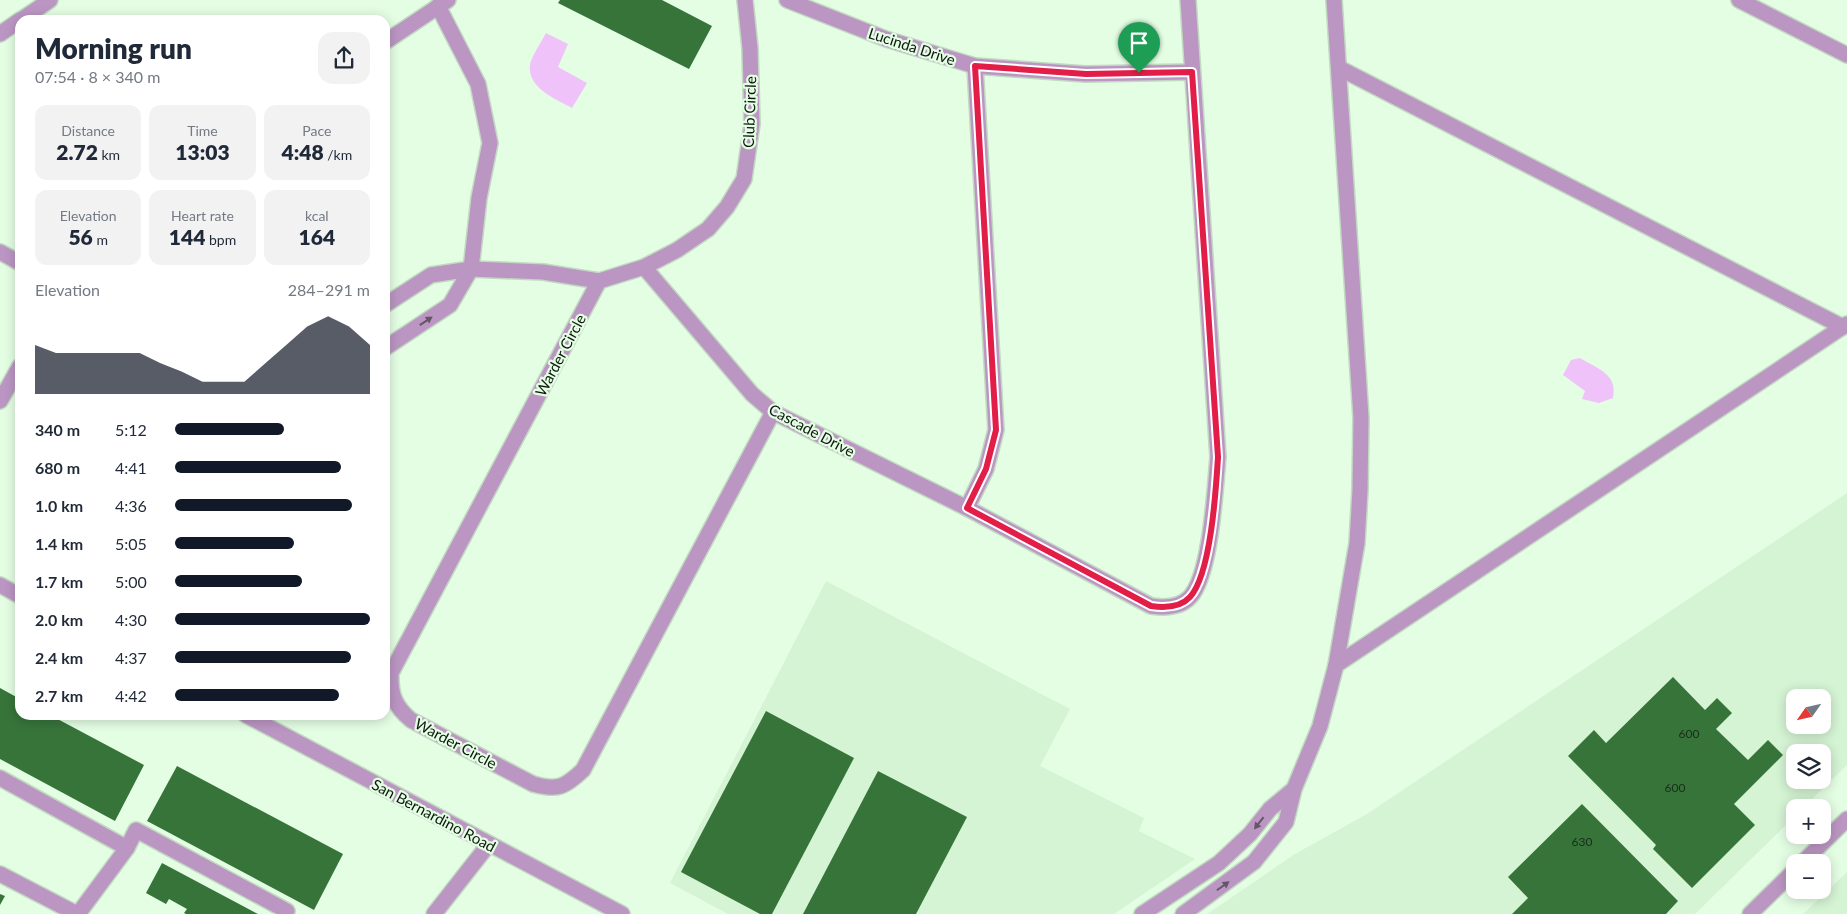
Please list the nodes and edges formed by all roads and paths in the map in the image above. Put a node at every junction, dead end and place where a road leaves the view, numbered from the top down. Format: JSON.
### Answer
{"nodes":[{"id":1,"x":50,"y":0,"type":"edge"},
{"id":2,"x":746,"y":0,"type":"edge"},
{"id":3,"x":787,"y":0,"type":"edge"},
{"id":4,"x":1188,"y":0,"type":"edge"},
{"id":5,"x":1334,"y":0,"type":"edge"},
{"id":6,"x":1739,"y":0,"type":"edge"},
{"id":7,"x":443,"y":3,"type":"edge"},
{"id":8,"x":28,"y":15,"type":"edge"},
{"id":9,"x":15,"y":24,"type":"edge"},
{"id":10,"x":0,"y":34,"type":"edge"},
{"id":11,"x":390,"y":39,"type":"edge"},
{"id":12,"x":1847,"y":56,"type":"edge"},
{"id":13,"x":975,"y":66,"type":"junction"},
{"id":14,"x":1339,"y":68,"type":"junction"},
{"id":15,"x":1192,"y":72,"type":"junction"},
{"id":16,"x":0,"y":252,"type":"edge"},
{"id":17,"x":15,"y":260,"type":"edge"},
{"id":18,"x":644,"y":267,"type":"junction"},
{"id":19,"x":471,"y":269,"type":"junction"},
{"id":20,"x":599,"y":281,"type":"junction"},
{"id":21,"x":390,"y":302,"type":"edge"},
{"id":22,"x":1845,"y":325,"type":"edge"},
{"id":23,"x":390,"y":345,"type":"edge"},
{"id":24,"x":15,"y":375,"type":"edge"},
{"id":25,"x":0,"y":401,"type":"edge"},
{"id":26,"x":773,"y":412,"type":"junction"},
{"id":27,"x":967,"y":508,"type":"junction"},
{"id":28,"x":0,"y":585,"type":"edge"},
{"id":29,"x":15,"y":593,"type":"edge"},
{"id":30,"x":1336,"y":665,"type":"junction"},
{"id":31,"x":255,"y":720,"type":"edge"},
{"id":32,"x":0,"y":778,"type":"edge"},
{"id":33,"x":1294,"y":789,"type":"junction"},
{"id":34,"x":1847,"y":819,"type":"edge"},
{"id":35,"x":489,"y":844,"type":"junction"},
{"id":36,"x":126,"y":848,"type":"junction"},
{"id":37,"x":1811,"y":854,"type":"edge"},
{"id":38,"x":0,"y":874,"type":"edge"},
{"id":39,"x":1786,"y":879,"type":"edge"},
{"id":40,"x":287,"y":911,"type":"dead end"},
{"id":41,"x":78,"y":914,"type":"edge"},
{"id":42,"x":434,"y":914,"type":"edge"},
{"id":43,"x":622,"y":914,"type":"edge"},
{"id":44,"x":1142,"y":914,"type":"edge"},
{"id":45,"x":1183,"y":914,"type":"edge"},
{"id":46,"x":1750,"y":914,"type":"edge"}],
"edges":[{"from":1,"to":8,"type":"street"},
{"from":2,"to":18,"type":"street","name":"Club Circle"},
{"from":3,"to":13,"type":"street","name":"Lucinda Drive"},
{"from":4,"to":15,"type":"street"},
{"from":5,"to":14,"type":"street"},
{"from":6,"to":12,"type":"street"},
{"from":7,"to":11,"type":"street"},
{"from":7,"to":19,"type":"street"},
{"from":9,"to":10,"type":"street"},
{"from":13,"to":15,"type":"street","name":"Lucinda Drive"},
{"from":13,"to":27,"type":"street"},
{"from":14,"to":22,"type":"street"},
{"from":14,"to":30,"type":"street"},
{"from":15,"to":27,"type":"street","name":"Cascade Drive"},
{"from":16,"to":17,"type":"street"},
{"from":18,"to":20,"type":"street"},
{"from":18,"to":26,"type":"street","name":"Cascade Drive"},
{"from":19,"to":20,"type":"street"},
{"from":19,"to":21,"type":"street"},
{"from":23,"to":19,"type":"street","one_way":true},
{"from":20,"to":26,"type":"street","name":"Warder Circle"},
{"from":22,"to":30,"type":"street"},
{"from":24,"to":25,"type":"street"},
{"from":26,"to":27,"type":"street","name":"Cascade Drive"},
{"from":28,"to":29,"type":"street"},
{"from":30,"to":33,"type":"street"},
{"from":31,"to":35,"type":"street","name":"San Bernardino Road"},
{"from":32,"to":36,"type":"street"},
{"from":33,"to":44,"type":"street","one_way":true},
{"from":45,"to":33,"type":"street","one_way":true},
{"from":34,"to":37,"type":"street"},
{"from":35,"to":42,"type":"street"},
{"from":35,"to":43,"type":"street","name":"San Bernardino Road"},
{"from":36,"to":40,"type":"street"},
{"from":36,"to":41,"type":"street"},
{"from":38,"to":41,"type":"street"},
{"from":39,"to":46,"type":"street"}]}
